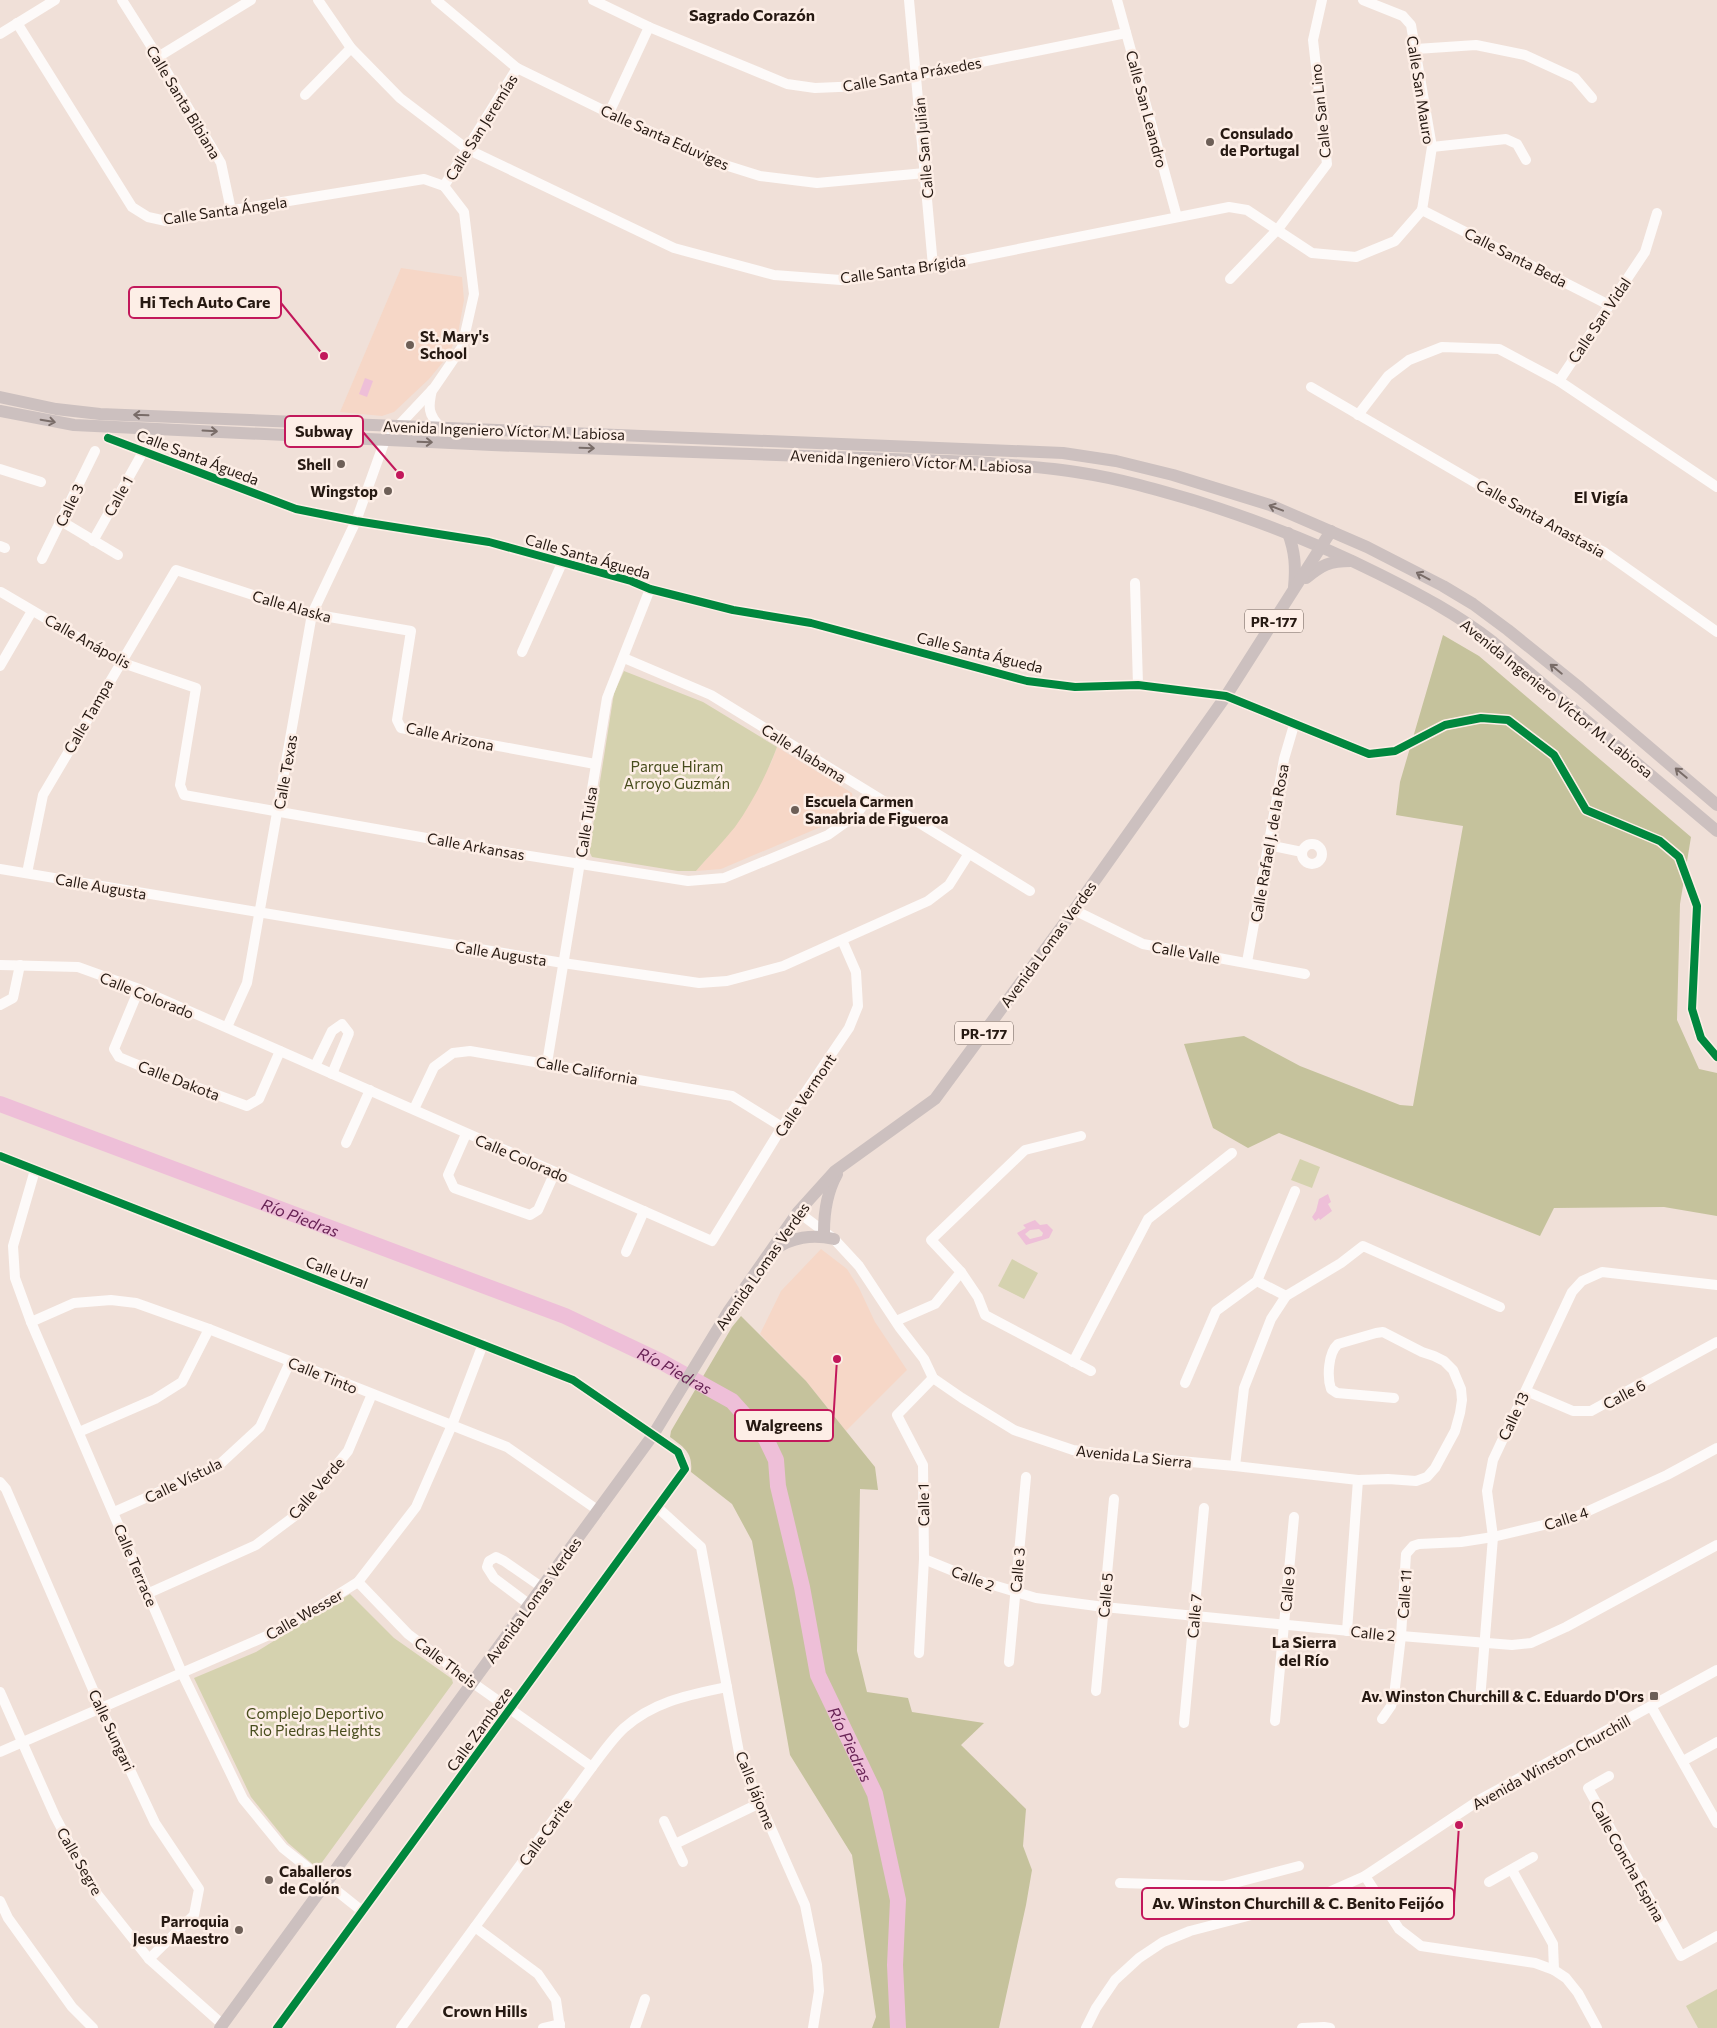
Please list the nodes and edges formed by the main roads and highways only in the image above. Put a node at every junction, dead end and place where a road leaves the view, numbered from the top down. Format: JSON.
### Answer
{"nodes":[{"id":1,"x":0,"y":397,"type":"edge"},
{"id":2,"x":0,"y":411,"type":"edge"},
{"id":3,"x":1331,"y":531,"type":"junction"},
{"id":4,"x":1288,"y":533,"type":"junction"},
{"id":5,"x":1322,"y":546,"type":"junction"},
{"id":6,"x":1354,"y":562,"type":"junction"},
{"id":7,"x":1296,"y":587,"type":"junction"},
{"id":8,"x":1717,"y":805,"type":"edge"},
{"id":9,"x":1717,"y":831,"type":"edge"},
{"id":10,"x":841,"y":1167,"type":"junction"},
{"id":11,"x":770,"y":1253,"type":"junction"},
{"id":12,"x":221,"y":2026,"type":"edge"}],
"edges":[{"from":3,"to":1,"type":"main road","name":"Avenida Ingeniero Víctor M. Labiosa","one_way":true},
{"from":2,"to":4,"type":"main road","name":"Avenida Ingeniero Víctor M. Labiosa","one_way":true},
{"from":3,"to":5,"type":"main road","name":"Avenida Lomas Verdes","number":"PR-177"},
{"from":8,"to":3,"type":"main road","name":"Avenida Ingeniero Víctor M. Labiosa","one_way":true},
{"from":4,"to":5,"type":"main road","name":"Avenida Ingeniero Víctor M. Labiosa"},
{"from":4,"to":7,"type":"main road"},
{"from":5,"to":6,"type":"main road","name":"Avenida Ingeniero Víctor M. Labiosa"},
{"from":5,"to":7,"type":"main road","name":"Avenida Lomas Verdes","number":"PR-177"},
{"from":6,"to":7,"type":"main road"},
{"from":6,"to":9,"type":"main road","name":"Avenida Ingeniero Víctor M. Labiosa"},
{"from":7,"to":10,"type":"main road","name":"Avenida Lomas Verdes","number":"PR-177"},
{"from":10,"to":11,"type":"main road","name":"Avenida Lomas Verdes","number":"PR-177"},
{"from":10,"to":11,"type":"main road"},
{"from":11,"to":12,"type":"main road","name":"Avenida Lomas Verdes","number":"PR-177"}]}
